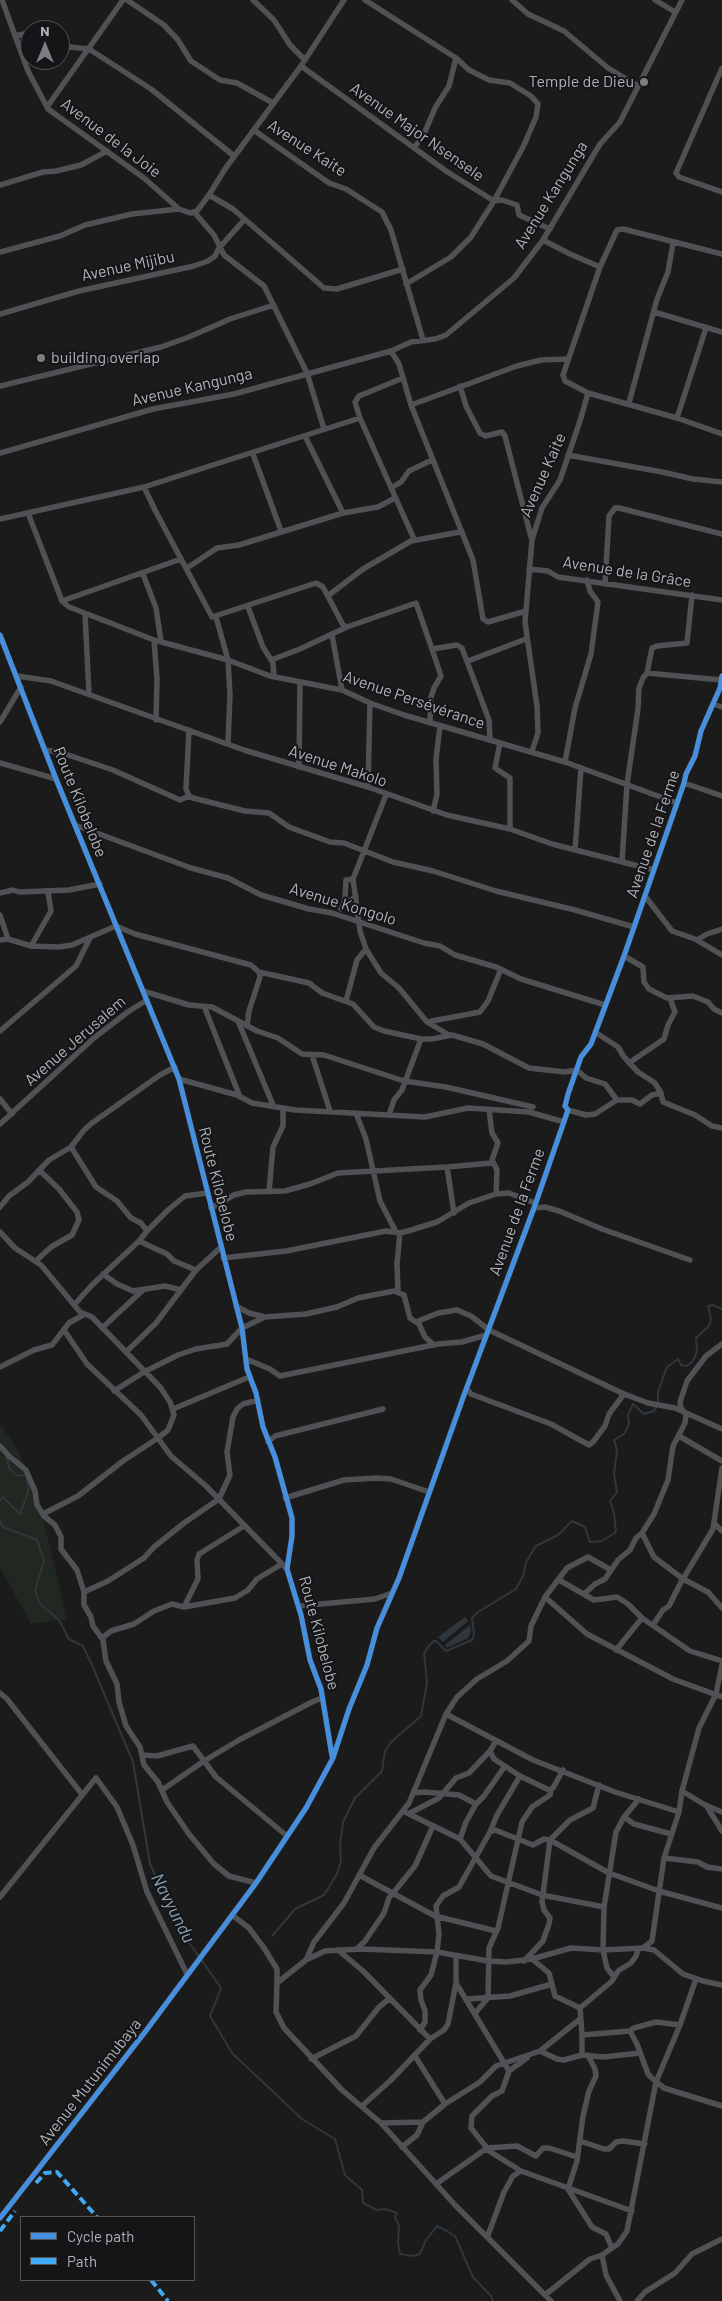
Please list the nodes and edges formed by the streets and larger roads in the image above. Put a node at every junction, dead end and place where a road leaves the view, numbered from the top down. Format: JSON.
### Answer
{"nodes":[{"id":1,"x":2,"y":0,"type":"edge"},
{"id":2,"x":123,"y":0,"type":"edge"},
{"id":3,"x":127,"y":0,"type":"edge"},
{"id":4,"x":253,"y":0,"type":"edge"},
{"id":5,"x":344,"y":0,"type":"edge"},
{"id":6,"x":365,"y":0,"type":"edge"},
{"id":7,"x":512,"y":0,"type":"edge"},
{"id":8,"x":655,"y":0,"type":"edge"},
{"id":9,"x":682,"y":0,"type":"edge"},
{"id":10,"x":675,"y":12,"type":"junction"},
{"id":11,"x":20,"y":35,"type":"edge"},
{"id":12,"x":15,"y":36,"type":"junction"},
{"id":13,"x":70,"y":47,"type":"edge"},
{"id":14,"x":89,"y":49,"type":"junction"},
{"id":15,"x":456,"y":58,"type":"junction"},
{"id":16,"x":305,"y":60,"type":"junction"},
{"id":17,"x":301,"y":66,"type":"junction"},
{"id":18,"x":722,"y":68,"type":"edge"},
{"id":19,"x":638,"y":86,"type":"junction"},
{"id":20,"x":273,"y":103,"type":"junction"},
{"id":21,"x":47,"y":107,"type":"junction"},
{"id":22,"x":255,"y":131,"type":"junction"},
{"id":23,"x":414,"y":148,"type":"junction"},
{"id":24,"x":107,"y":151,"type":"junction"},
{"id":25,"x":234,"y":156,"type":"junction"},
{"id":26,"x":1,"y":183,"type":"edge"},
{"id":27,"x":722,"y":192,"type":"edge"},
{"id":28,"x":209,"y":195,"type":"junction"},
{"id":29,"x":494,"y":201,"type":"junction"},
{"id":30,"x":179,"y":209,"type":"junction"},
{"id":31,"x":195,"y":213,"type":"junction"},
{"id":32,"x":244,"y":220,"type":"junction"},
{"id":33,"x":550,"y":229,"type":"junction"},
{"id":34,"x":543,"y":240,"type":"junction"},
{"id":35,"x":673,"y":243,"type":"junction"},
{"id":36,"x":219,"y":248,"type":"junction"},
{"id":37,"x":0,"y":252,"type":"edge"},
{"id":38,"x":722,"y":254,"type":"edge"},
{"id":39,"x":600,"y":267,"type":"junction"},
{"id":40,"x":402,"y":270,"type":"junction"},
{"id":41,"x":406,"y":284,"type":"junction"},
{"id":42,"x":274,"y":305,"type":"junction"},
{"id":43,"x":654,"y":312,"type":"junction"},
{"id":44,"x":0,"y":314,"type":"edge"},
{"id":45,"x":706,"y":328,"type":"junction"},
{"id":46,"x":722,"y":332,"type":"edge"},
{"id":47,"x":424,"y":340,"type":"junction"},
{"id":48,"x":391,"y":351,"type":"junction"},
{"id":49,"x":567,"y":359,"type":"junction"},
{"id":50,"x":307,"y":373,"type":"junction"},
{"id":51,"x":403,"y":378,"type":"junction"},
{"id":52,"x":0,"y":386,"type":"edge"},
{"id":53,"x":460,"y":386,"type":"junction"},
{"id":54,"x":588,"y":393,"type":"junction"},
{"id":55,"x":628,"y":403,"type":"junction"},
{"id":56,"x":411,"y":405,"type":"junction"},
{"id":57,"x":360,"y":418,"type":"junction"},
{"id":58,"x":677,"y":418,"type":"junction"},
{"id":59,"x":324,"y":429,"type":"junction"},
{"id":60,"x":722,"y":434,"type":"edge"},
{"id":61,"x":305,"y":436,"type":"junction"},
{"id":62,"x":0,"y":453,"type":"edge"},
{"id":63,"x":253,"y":454,"type":"junction"},
{"id":64,"x":568,"y":455,"type":"junction"},
{"id":65,"x":432,"y":460,"type":"junction"},
{"id":66,"x":722,"y":482,"type":"edge"},
{"id":67,"x":144,"y":487,"type":"junction"},
{"id":68,"x":391,"y":488,"type":"junction"},
{"id":69,"x":395,"y":498,"type":"junction"},
{"id":70,"x":28,"y":513,"type":"junction"},
{"id":71,"x":343,"y":513,"type":"junction"},
{"id":72,"x":0,"y":519,"type":"edge"},
{"id":73,"x":281,"y":531,"type":"junction"},
{"id":74,"x":460,"y":532,"type":"junction"},
{"id":75,"x":722,"y":534,"type":"edge"},
{"id":76,"x":414,"y":539,"type":"junction"},
{"id":77,"x":532,"y":540,"type":"junction"},
{"id":78,"x":181,"y":559,"type":"junction"},
{"id":79,"x":187,"y":568,"type":"junction"},
{"id":80,"x":529,"y":569,"type":"junction"},
{"id":81,"x":143,"y":574,"type":"junction"},
{"id":82,"x":587,"y":580,"type":"junction"},
{"id":83,"x":605,"y":584,"type":"junction"},
{"id":84,"x":328,"y":595,"type":"junction"},
{"id":85,"x":692,"y":595,"type":"junction"},
{"id":86,"x":722,"y":600,"type":"edge"},
{"id":87,"x":62,"y":601,"type":"junction"},
{"id":88,"x":248,"y":607,"type":"junction"},
{"id":89,"x":526,"y":611,"type":"junction"},
{"id":90,"x":85,"y":614,"type":"junction"},
{"id":91,"x":216,"y":617,"type":"junction"},
{"id":92,"x":347,"y":627,"type":"junction"},
{"id":93,"x":332,"y":635,"type":"junction"},
{"id":94,"x":1,"y":639,"type":"edge"},
{"id":95,"x":526,"y":639,"type":"junction"},
{"id":96,"x":154,"y":640,"type":"junction"},
{"id":97,"x":161,"y":641,"type":"junction"},
{"id":98,"x":432,"y":649,"type":"junction"},
{"id":99,"x":228,"y":660,"type":"junction"},
{"id":100,"x":271,"y":660,"type":"junction"},
{"id":101,"x":468,"y":661,"type":"junction"},
{"id":102,"x":647,"y":673,"type":"junction"},
{"id":103,"x":16,"y":676,"type":"junction"},
{"id":104,"x":274,"y":677,"type":"junction"},
{"id":105,"x":722,"y":678,"type":"edge"},
{"id":106,"x":300,"y":683,"type":"junction"},
{"id":107,"x":20,"y":687,"type":"junction"},
{"id":108,"x":342,"y":690,"type":"junction"},
{"id":109,"x":89,"y":694,"type":"junction"},
{"id":110,"x":370,"y":703,"type":"junction"},
{"id":111,"x":713,"y":704,"type":"junction"},
{"id":112,"x":722,"y":706,"type":"edge"},
{"id":113,"x":156,"y":720,"type":"junction"},
{"id":114,"x":0,"y":722,"type":"edge"},
{"id":115,"x":430,"y":722,"type":"junction"},
{"id":116,"x":440,"y":726,"type":"junction"},
{"id":117,"x":189,"y":730,"type":"junction"},
{"id":118,"x":490,"y":740,"type":"junction"},
{"id":119,"x":500,"y":743,"type":"junction"},
{"id":120,"x":228,"y":744,"type":"junction"},
{"id":121,"x":46,"y":750,"type":"junction"},
{"id":122,"x":532,"y":751,"type":"junction"},
{"id":123,"x":565,"y":762,"type":"junction"},
{"id":124,"x":0,"y":763,"type":"edge"},
{"id":125,"x":299,"y":767,"type":"junction"},
{"id":126,"x":582,"y":768,"type":"junction"},
{"id":127,"x":56,"y":779,"type":"junction"},
{"id":128,"x":627,"y":784,"type":"junction"},
{"id":129,"x":684,"y":784,"type":"junction"},
{"id":130,"x":368,"y":787,"type":"junction"},
{"id":131,"x":386,"y":795,"type":"junction"},
{"id":132,"x":189,"y":796,"type":"junction"},
{"id":133,"x":722,"y":796,"type":"edge"},
{"id":134,"x":677,"y":803,"type":"junction"},
{"id":135,"x":433,"y":811,"type":"junction"},
{"id":136,"x":75,"y":825,"type":"junction"},
{"id":137,"x":510,"y":829,"type":"junction"},
{"id":138,"x":365,"y":850,"type":"junction"},
{"id":139,"x":576,"y":850,"type":"junction"},
{"id":140,"x":622,"y":862,"type":"junction"},
{"id":141,"x":654,"y":870,"type":"junction"},
{"id":142,"x":352,"y":879,"type":"junction"},
{"id":143,"x":100,"y":884,"type":"junction"},
{"id":144,"x":48,"y":892,"type":"junction"},
{"id":145,"x":0,"y":894,"type":"edge"},
{"id":146,"x":356,"y":896,"type":"junction"},
{"id":147,"x":645,"y":896,"type":"junction"},
{"id":148,"x":342,"y":908,"type":"junction"},
{"id":149,"x":332,"y":913,"type":"junction"},
{"id":150,"x":0,"y":915,"type":"edge"},
{"id":151,"x":358,"y":921,"type":"junction"},
{"id":152,"x":116,"y":926,"type":"junction"},
{"id":153,"x":634,"y":927,"type":"junction"},
{"id":154,"x":722,"y":929,"type":"edge"},
{"id":155,"x":8,"y":938,"type":"junction"},
{"id":156,"x":90,"y":938,"type":"junction"},
{"id":157,"x":0,"y":940,"type":"edge"},
{"id":158,"x":697,"y":940,"type":"junction"},
{"id":159,"x":31,"y":946,"type":"junction"},
{"id":160,"x":366,"y":948,"type":"junction"},
{"id":161,"x":722,"y":955,"type":"edge"},
{"id":162,"x":624,"y":956,"type":"junction"},
{"id":163,"x":501,"y":969,"type":"junction"},
{"id":164,"x":259,"y":972,"type":"junction"},
{"id":165,"x":143,"y":991,"type":"junction"},
{"id":166,"x":670,"y":998,"type":"junction"},
{"id":167,"x":147,"y":1000,"type":"junction"},
{"id":168,"x":346,"y":1001,"type":"junction"},
{"id":169,"x":604,"y":1005,"type":"junction"},
{"id":170,"x":204,"y":1006,"type":"junction"},
{"id":171,"x":722,"y":1013,"type":"edge"},
{"id":172,"x":238,"y":1021,"type":"junction"},
{"id":173,"x":427,"y":1022,"type":"junction"},
{"id":174,"x":247,"y":1026,"type":"junction"},
{"id":175,"x":0,"y":1031,"type":"edge"},
{"id":176,"x":596,"y":1032,"type":"junction"},
{"id":177,"x":449,"y":1035,"type":"junction"},
{"id":178,"x":421,"y":1039,"type":"junction"},
{"id":179,"x":312,"y":1055,"type":"junction"},
{"id":180,"x":629,"y":1063,"type":"junction"},
{"id":181,"x":175,"y":1067,"type":"junction"},
{"id":182,"x":577,"y":1070,"type":"junction"},
{"id":183,"x":179,"y":1079,"type":"junction"},
{"id":184,"x":404,"y":1081,"type":"junction"},
{"id":185,"x":661,"y":1092,"type":"junction"},
{"id":186,"x":240,"y":1097,"type":"junction"},
{"id":187,"x":0,"y":1099,"type":"edge"},
{"id":188,"x":617,"y":1100,"type":"junction"},
{"id":189,"x":273,"y":1105,"type":"junction"},
{"id":190,"x":533,"y":1107,"type":"dead end"},
{"id":191,"x":283,"y":1108,"type":"junction"},
{"id":192,"x":489,"y":1110,"type":"junction"},
{"id":193,"x":568,"y":1110,"type":"junction"},
{"id":194,"x":330,"y":1112,"type":"junction"},
{"id":195,"x":356,"y":1113,"type":"junction"},
{"id":196,"x":12,"y":1114,"type":"junction"},
{"id":197,"x":389,"y":1115,"type":"junction"},
{"id":198,"x":564,"y":1122,"type":"junction"},
{"id":199,"x":0,"y":1124,"type":"edge"},
{"id":200,"x":722,"y":1128,"type":"edge"},
{"id":201,"x":72,"y":1147,"type":"junction"},
{"id":202,"x":492,"y":1163,"type":"junction"},
{"id":203,"x":447,"y":1167,"type":"junction"},
{"id":204,"x":39,"y":1170,"type":"junction"},
{"id":205,"x":375,"y":1170,"type":"junction"},
{"id":206,"x":269,"y":1192,"type":"junction"},
{"id":207,"x":207,"y":1193,"type":"junction"},
{"id":208,"x":496,"y":1194,"type":"junction"},
{"id":209,"x":534,"y":1205,"type":"junction"},
{"id":210,"x":0,"y":1207,"type":"edge"},
{"id":211,"x":211,"y":1208,"type":"junction"},
{"id":212,"x":454,"y":1213,"type":"junction"},
{"id":213,"x":146,"y":1231,"type":"junction"},
{"id":214,"x":0,"y":1232,"type":"edge"},
{"id":215,"x":398,"y":1232,"type":"junction"},
{"id":216,"x":139,"y":1241,"type":"junction"},
{"id":217,"x":220,"y":1248,"type":"junction"},
{"id":218,"x":223,"y":1258,"type":"junction"},
{"id":219,"x":690,"y":1260,"type":"dead end"},
{"id":220,"x":36,"y":1261,"type":"junction"},
{"id":221,"x":196,"y":1270,"type":"junction"},
{"id":222,"x":103,"y":1274,"type":"junction"},
{"id":223,"x":143,"y":1290,"type":"junction"},
{"id":224,"x":181,"y":1290,"type":"junction"},
{"id":225,"x":398,"y":1292,"type":"junction"},
{"id":226,"x":74,"y":1305,"type":"junction"},
{"id":227,"x":236,"y":1306,"type":"junction"},
{"id":228,"x":83,"y":1314,"type":"junction"},
{"id":229,"x":265,"y":1317,"type":"junction"},
{"id":230,"x":416,"y":1322,"type":"junction"},
{"id":231,"x":102,"y":1328,"type":"junction"},
{"id":232,"x":242,"y":1328,"type":"junction"},
{"id":233,"x":64,"y":1330,"type":"junction"},
{"id":234,"x":487,"y":1332,"type":"junction"},
{"id":235,"x":722,"y":1344,"type":"edge"},
{"id":236,"x":434,"y":1345,"type":"junction"},
{"id":237,"x":126,"y":1352,"type":"junction"},
{"id":238,"x":246,"y":1359,"type":"junction"},
{"id":239,"x":0,"y":1367,"type":"edge"},
{"id":240,"x":144,"y":1372,"type":"junction"},
{"id":241,"x":249,"y":1377,"type":"junction"},
{"id":242,"x":114,"y":1391,"type":"junction"},
{"id":243,"x":467,"y":1393,"type":"junction"},
{"id":244,"x":624,"y":1394,"type":"junction"},
{"id":245,"x":258,"y":1400,"type":"junction"},
{"id":246,"x":173,"y":1409,"type":"junction"},
{"id":247,"x":383,"y":1410,"type":"dead end"},
{"id":248,"x":686,"y":1415,"type":"junction"},
{"id":249,"x":722,"y":1429,"type":"edge"},
{"id":250,"x":679,"y":1436,"type":"junction"},
{"id":251,"x":158,"y":1438,"type":"junction"},
{"id":252,"x":268,"y":1442,"type":"junction"},
{"id":253,"x":0,"y":1446,"type":"edge"},
{"id":254,"x":722,"y":1461,"type":"edge"},
{"id":255,"x":722,"y":1468,"type":"edge"},
{"id":256,"x":429,"y":1492,"type":"junction"},
{"id":257,"x":285,"y":1498,"type":"junction"},
{"id":258,"x":219,"y":1499,"type":"junction"},
{"id":259,"x":720,"y":1503,"type":"edge"},
{"id":260,"x":43,"y":1514,"type":"junction"},
{"id":261,"x":714,"y":1524,"type":"junction"},
{"id":262,"x":244,"y":1526,"type":"junction"},
{"id":263,"x":722,"y":1531,"type":"edge"},
{"id":264,"x":642,"y":1533,"type":"junction"},
{"id":265,"x":282,"y":1564,"type":"junction"},
{"id":266,"x":287,"y":1569,"type":"junction"},
{"id":267,"x":611,"y":1570,"type":"junction"},
{"id":268,"x":684,"y":1579,"type":"junction"},
{"id":269,"x":559,"y":1580,"type":"junction"},
{"id":270,"x":84,"y":1592,"type":"junction"},
{"id":271,"x":392,"y":1593,"type":"junction"},
{"id":272,"x":584,"y":1594,"type":"junction"},
{"id":273,"x":545,"y":1597,"type":"junction"},
{"id":274,"x":299,"y":1606,"type":"junction"},
{"id":275,"x":184,"y":1607,"type":"junction"},
{"id":276,"x":722,"y":1608,"type":"edge"},
{"id":277,"x":642,"y":1618,"type":"junction"},
{"id":278,"x":653,"y":1625,"type":"junction"},
{"id":279,"x":102,"y":1638,"type":"junction"},
{"id":280,"x":616,"y":1650,"type":"junction"},
{"id":281,"x":722,"y":1663,"type":"edge"},
{"id":282,"x":0,"y":1693,"type":"edge"},
{"id":283,"x":716,"y":1694,"type":"junction"},
{"id":284,"x":722,"y":1697,"type":"edge"},
{"id":285,"x":322,"y":1698,"type":"junction"},
{"id":286,"x":446,"y":1714,"type":"junction"},
{"id":287,"x":496,"y":1741,"type":"junction"},
{"id":288,"x":490,"y":1751,"type":"junction"},
{"id":289,"x":142,"y":1755,"type":"junction"},
{"id":290,"x":332,"y":1758,"type":"junction"},
{"id":291,"x":204,"y":1761,"type":"junction"},
{"id":292,"x":505,"y":1766,"type":"junction"},
{"id":293,"x":563,"y":1770,"type":"junction"},
{"id":294,"x":520,"y":1776,"type":"junction"},
{"id":295,"x":599,"y":1785,"type":"junction"},
{"id":296,"x":162,"y":1790,"type":"junction"},
{"id":297,"x":551,"y":1790,"type":"junction"},
{"id":298,"x":682,"y":1790,"type":"junction"},
{"id":299,"x":82,"y":1793,"type":"junction"},
{"id":300,"x":413,"y":1793,"type":"junction"},
{"id":301,"x":442,"y":1794,"type":"junction"},
{"id":302,"x":639,"y":1799,"type":"junction"},
{"id":303,"x":476,"y":1804,"type":"junction"},
{"id":304,"x":705,"y":1805,"type":"junction"},
{"id":305,"x":402,"y":1811,"type":"junction"},
{"id":306,"x":679,"y":1812,"type":"junction"},
{"id":307,"x":722,"y":1812,"type":"edge"},
{"id":308,"x":410,"y":1813,"type":"junction"},
{"id":309,"x":624,"y":1817,"type":"junction"},
{"id":310,"x":433,"y":1826,"type":"junction"},
{"id":311,"x":722,"y":1831,"type":"edge"},
{"id":312,"x":490,"y":1832,"type":"junction"},
{"id":313,"x":671,"y":1834,"type":"junction"},
{"id":314,"x":287,"y":1836,"type":"junction"},
{"id":315,"x":519,"y":1838,"type":"junction"},
{"id":316,"x":460,"y":1839,"type":"junction"},
{"id":317,"x":550,"y":1840,"type":"junction"},
{"id":318,"x":475,"y":1857,"type":"junction"},
{"id":319,"x":664,"y":1858,"type":"junction"},
{"id":320,"x":722,"y":1869,"type":"edge"},
{"id":321,"x":609,"y":1873,"type":"junction"},
{"id":322,"x":359,"y":1876,"type":"junction"},
{"id":323,"x":509,"y":1882,"type":"junction"},
{"id":324,"x":256,"y":1883,"type":"junction"},
{"id":325,"x":659,"y":1891,"type":"junction"},
{"id":326,"x":394,"y":1895,"type":"junction"},
{"id":327,"x":542,"y":1895,"type":"junction"},
{"id":328,"x":0,"y":1896,"type":"edge"},
{"id":329,"x":604,"y":1907,"type":"junction"},
{"id":330,"x":722,"y":1908,"type":"edge"},
{"id":331,"x":232,"y":1915,"type":"junction"},
{"id":332,"x":435,"y":1916,"type":"junction"},
{"id":333,"x":496,"y":1931,"type":"junction"},
{"id":334,"x":653,"y":1935,"type":"junction"},
{"id":335,"x":357,"y":1949,"type":"junction"},
{"id":336,"x":641,"y":1949,"type":"junction"},
{"id":337,"x":338,"y":1950,"type":"junction"},
{"id":338,"x":603,"y":1950,"type":"junction"},
{"id":339,"x":437,"y":1952,"type":"junction"},
{"id":340,"x":662,"y":1955,"type":"junction"},
{"id":341,"x":456,"y":1956,"type":"junction"},
{"id":342,"x":532,"y":1959,"type":"junction"},
{"id":343,"x":306,"y":1960,"type":"junction"},
{"id":344,"x":524,"y":1960,"type":"junction"},
{"id":345,"x":488,"y":1961,"type":"junction"},
{"id":346,"x":277,"y":1969,"type":"junction"},
{"id":347,"x":292,"y":1969,"type":"junction"},
{"id":348,"x":187,"y":1974,"type":"junction"},
{"id":349,"x":614,"y":1977,"type":"junction"},
{"id":350,"x":696,"y":1979,"type":"junction"},
{"id":351,"x":277,"y":1983,"type":"junction"},
{"id":352,"x":456,"y":1983,"type":"junction"},
{"id":353,"x":552,"y":1984,"type":"junction"},
{"id":354,"x":722,"y":1985,"type":"edge"},
{"id":355,"x":488,"y":1998,"type":"junction"},
{"id":356,"x":389,"y":1999,"type":"junction"},
{"id":357,"x":467,"y":1999,"type":"junction"},
{"id":358,"x":580,"y":2008,"type":"junction"},
{"id":359,"x":476,"y":2012,"type":"junction"},
{"id":360,"x":580,"y":2019,"type":"junction"},
{"id":361,"x":680,"y":2025,"type":"junction"},
{"id":362,"x":420,"y":2030,"type":"junction"},
{"id":363,"x":630,"y":2031,"type":"junction"},
{"id":364,"x":582,"y":2035,"type":"junction"},
{"id":365,"x":430,"y":2039,"type":"junction"},
{"id":366,"x":540,"y":2051,"type":"junction"},
{"id":367,"x":640,"y":2053,"type":"junction"},
{"id":368,"x":531,"y":2055,"type":"junction"},
{"id":369,"x":585,"y":2055,"type":"junction"},
{"id":370,"x":415,"y":2056,"type":"junction"},
{"id":371,"x":311,"y":2058,"type":"junction"},
{"id":372,"x":504,"y":2063,"type":"junction"},
{"id":373,"x":509,"y":2071,"type":"junction"},
{"id":374,"x":656,"y":2082,"type":"junction"},
{"id":375,"x":445,"y":2104,"type":"junction"},
{"id":376,"x":362,"y":2106,"type":"junction"},
{"id":377,"x":722,"y":2106,"type":"edge"},
{"id":378,"x":423,"y":2122,"type":"junction"},
{"id":379,"x":381,"y":2123,"type":"junction"},
{"id":380,"x":580,"y":2141,"type":"junction"},
{"id":381,"x":645,"y":2144,"type":"junction"},
{"id":382,"x":402,"y":2147,"type":"junction"},
{"id":383,"x":487,"y":2148,"type":"junction"},
{"id":384,"x":577,"y":2157,"type":"junction"},
{"id":385,"x":520,"y":2171,"type":"junction"},
{"id":386,"x":436,"y":2184,"type":"junction"},
{"id":387,"x":568,"y":2189,"type":"junction"},
{"id":388,"x":632,"y":2211,"type":"junction"},
{"id":389,"x":0,"y":2218,"type":"edge"},
{"id":390,"x":488,"y":2236,"type":"junction"},
{"id":391,"x":722,"y":2239,"type":"edge"},
{"id":392,"x":612,"y":2248,"type":"junction"},
{"id":393,"x":602,"y":2256,"type":"junction"},
{"id":394,"x":545,"y":2295,"type":"junction"},
{"id":395,"x":551,"y":2301,"type":"edge"},
{"id":396,"x":620,"y":2301,"type":"edge"},
{"id":397,"x":638,"y":2301,"type":"edge"}],
"edges":[{"from":1,"to":12,"type":"street","name":"Avenue de la Joie"},
{"from":2,"to":14,"type":"street"},
{"from":3,"to":20,"type":"street"},
{"from":4,"to":16,"type":"street"},
{"from":5,"to":16,"type":"street"},
{"from":6,"to":15,"type":"street"},
{"from":7,"to":19,"type":"street"},
{"from":8,"to":10,"type":"street"},
{"from":9,"to":10,"type":"street","name":"Avenue Kangunga"},
{"from":10,"to":19,"type":"street","name":"Avenue Kangunga"},
{"from":11,"to":12,"type":"street"},
{"from":12,"to":21,"type":"street","name":"Avenue de la Joie"},
{"from":13,"to":14,"type":"street"},
{"from":14,"to":21,"type":"street"},
{"from":14,"to":25,"type":"street"},
{"from":15,"to":23,"type":"street"},
{"from":15,"to":29,"type":"street"},
{"from":16,"to":17,"type":"street"},
{"from":17,"to":20,"type":"street"},
{"from":17,"to":23,"type":"street","name":"Avenue Major Nsensele"},
{"from":18,"to":27,"type":"street"},
{"from":19,"to":33,"type":"street","name":"Avenue Kangunga"},
{"from":20,"to":22,"type":"street"},
{"from":21,"to":24,"type":"street","name":"Avenue de la Joie"},
{"from":22,"to":25,"type":"street"},
{"from":22,"to":40,"type":"street","name":"Avenue Kaite"},
{"from":23,"to":29,"type":"street","name":"Avenue Major Nsensele"},
{"from":24,"to":26,"type":"street"},
{"from":24,"to":30,"type":"street","name":"Avenue de la Joie"},
{"from":25,"to":28,"type":"street"},
{"from":28,"to":31,"type":"street"},
{"from":28,"to":32,"type":"street"},
{"from":29,"to":33,"type":"street","name":"Avenue Major Nsensele"},
{"from":29,"to":41,"type":"street"},
{"from":30,"to":31,"type":"street","name":"Avenue de la Joie"},
{"from":30,"to":37,"type":"street","name":"Avenue de la Joie"},
{"from":31,"to":36,"type":"street"},
{"from":32,"to":36,"type":"street","name":"Avenue Mijibu"},
{"from":32,"to":40,"type":"street"},
{"from":33,"to":34,"type":"street","name":"Avenue Kangunga"},
{"from":34,"to":39,"type":"street"},
{"from":34,"to":47,"type":"street","name":"Avenue Kangunga"},
{"from":35,"to":38,"type":"street"},
{"from":35,"to":39,"type":"street"},
{"from":35,"to":43,"type":"street"},
{"from":36,"to":42,"type":"street"},
{"from":36,"to":44,"type":"street","name":"Avenue Mijibu"},
{"from":39,"to":49,"type":"street"},
{"from":40,"to":41,"type":"street","name":"Avenue Kaite"},
{"from":41,"to":47,"type":"street","name":"Avenue Kaite"},
{"from":42,"to":50,"type":"street"},
{"from":42,"to":52,"type":"street"},
{"from":43,"to":45,"type":"street"},
{"from":43,"to":55,"type":"street"},
{"from":45,"to":46,"type":"street"},
{"from":45,"to":58,"type":"street"},
{"from":47,"to":48,"type":"street","name":"Avenue Kangunga"},
{"from":48,"to":50,"type":"street","name":"Avenue Kangunga"},
{"from":48,"to":51,"type":"street"},
{"from":49,"to":53,"type":"street"},
{"from":49,"to":54,"type":"street"},
{"from":50,"to":59,"type":"street"},
{"from":50,"to":62,"type":"street","name":"Avenue Kangunga"},
{"from":51,"to":56,"type":"street"},
{"from":51,"to":57,"type":"street"},
{"from":53,"to":56,"type":"street"},
{"from":53,"to":77,"type":"street"},
{"from":54,"to":55,"type":"street"},
{"from":54,"to":64,"type":"street","name":"Avenue Kaite"},
{"from":55,"to":58,"type":"street"},
{"from":56,"to":65,"type":"street"},
{"from":57,"to":59,"type":"street"},
{"from":57,"to":68,"type":"street"},
{"from":58,"to":60,"type":"street"},
{"from":59,"to":61,"type":"street"},
{"from":61,"to":63,"type":"street"},
{"from":61,"to":71,"type":"street"},
{"from":63,"to":67,"type":"street"},
{"from":63,"to":73,"type":"street"},
{"from":64,"to":66,"type":"street"},
{"from":64,"to":77,"type":"street","name":"Avenue Kaite"},
{"from":65,"to":68,"type":"street"},
{"from":65,"to":74,"type":"street"},
{"from":67,"to":70,"type":"street"},
{"from":67,"to":78,"type":"street"},
{"from":68,"to":69,"type":"street"},
{"from":69,"to":71,"type":"street"},
{"from":69,"to":76,"type":"street"},
{"from":70,"to":72,"type":"street"},
{"from":70,"to":87,"type":"street"},
{"from":71,"to":73,"type":"street"},
{"from":73,"to":79,"type":"street"},
{"from":74,"to":76,"type":"street"},
{"from":74,"to":89,"type":"street"},
{"from":75,"to":83,"type":"street"},
{"from":76,"to":84,"type":"street"},
{"from":77,"to":80,"type":"street","name":"Avenue Kaite"},
{"from":78,"to":79,"type":"street"},
{"from":78,"to":81,"type":"street"},
{"from":79,"to":91,"type":"street"},
{"from":80,"to":82,"type":"street","name":"Avenue de la Grâce"},
{"from":80,"to":89,"type":"street","name":"Avenue Kaite"},
{"from":81,"to":87,"type":"street"},
{"from":81,"to":97,"type":"street"},
{"from":82,"to":83,"type":"street","name":"Avenue de la Grâce"},
{"from":82,"to":123,"type":"street"},
{"from":83,"to":85,"type":"street","name":"Avenue de la Grâce"},
{"from":84,"to":88,"type":"street"},
{"from":84,"to":92,"type":"street"},
{"from":85,"to":86,"type":"street","name":"Avenue de la Grâce"},
{"from":85,"to":102,"type":"street"},
{"from":87,"to":90,"type":"street","name":"Avenue Persévérance"},
{"from":88,"to":91,"type":"street"},
{"from":88,"to":100,"type":"street"},
{"from":89,"to":95,"type":"street","name":"Avenue Kaite"},
{"from":90,"to":96,"type":"street","name":"Avenue Persévérance"},
{"from":90,"to":109,"type":"street"},
{"from":91,"to":99,"type":"street"},
{"from":92,"to":93,"type":"street"},
{"from":92,"to":98,"type":"street"},
{"from":93,"to":100,"type":"street"},
{"from":93,"to":108,"type":"street"},
{"from":94,"to":103,"type":"street","name":"Route Kilobelobe"},
{"from":95,"to":101,"type":"street"},
{"from":95,"to":122,"type":"street","name":"Avenue Kaite"},
{"from":96,"to":97,"type":"street","name":"Avenue Persévérance"},
{"from":96,"to":113,"type":"street"},
{"from":97,"to":99,"type":"street","name":"Avenue Persévérance"},
{"from":98,"to":101,"type":"street"},
{"from":98,"to":115,"type":"street"},
{"from":99,"to":104,"type":"street","name":"Avenue Persévérance"},
{"from":99,"to":120,"type":"street"},
{"from":100,"to":104,"type":"street"},
{"from":101,"to":118,"type":"street"},
{"from":102,"to":105,"type":"street"},
{"from":102,"to":128,"type":"street"},
{"from":103,"to":107,"type":"street","name":"Route Kilobelobe"},
{"from":103,"to":109,"type":"street","name":"Avenue Makolo"},
{"from":104,"to":106,"type":"street","name":"Avenue Persévérance"},
{"from":105,"to":111,"type":"street","name":"Avenue de la Ferme"},
{"from":106,"to":108,"type":"street","name":"Avenue Persévérance"},
{"from":106,"to":125,"type":"street"},
{"from":107,"to":114,"type":"street"},
{"from":107,"to":121,"type":"street","name":"Route Kilobelobe"},
{"from":108,"to":110,"type":"street","name":"Avenue Persévérance"},
{"from":109,"to":113,"type":"street","name":"Avenue Makolo"},
{"from":110,"to":115,"type":"street","name":"Avenue Persévérance"},
{"from":110,"to":130,"type":"street"},
{"from":111,"to":112,"type":"street"},
{"from":111,"to":129,"type":"street","name":"Avenue de la Ferme"},
{"from":113,"to":117,"type":"street","name":"Avenue Makolo"},
{"from":115,"to":116,"type":"street","name":"Avenue Persévérance"},
{"from":116,"to":118,"type":"street","name":"Avenue Persévérance"},
{"from":116,"to":135,"type":"street"},
{"from":117,"to":120,"type":"street","name":"Avenue Makolo"},
{"from":117,"to":132,"type":"street"},
{"from":118,"to":119,"type":"street","name":"Avenue Persévérance"},
{"from":119,"to":122,"type":"street","name":"Avenue Persévérance"},
{"from":119,"to":137,"type":"street"},
{"from":120,"to":125,"type":"street","name":"Avenue Makolo"},
{"from":121,"to":127,"type":"street","name":"Route Kilobelobe"},
{"from":121,"to":132,"type":"street"},
{"from":122,"to":123,"type":"street","name":"Avenue Persévérance"},
{"from":123,"to":126,"type":"street","name":"Avenue Persévérance"},
{"from":124,"to":127,"type":"street"},
{"from":125,"to":130,"type":"street","name":"Avenue Makolo"},
{"from":126,"to":128,"type":"street","name":"Avenue Persévérance"},
{"from":126,"to":139,"type":"street"},
{"from":127,"to":136,"type":"street","name":"Route Kilobelobe"},
{"from":128,"to":134,"type":"street","name":"Avenue Persévérance"},
{"from":128,"to":140,"type":"street"},
{"from":129,"to":133,"type":"street"},
{"from":129,"to":134,"type":"street","name":"Avenue de la Ferme"},
{"from":130,"to":131,"type":"street","name":"Avenue Makolo"},
{"from":131,"to":135,"type":"street","name":"Avenue Makolo"},
{"from":131,"to":138,"type":"street"},
{"from":132,"to":138,"type":"street"},
{"from":134,"to":141,"type":"street","name":"Avenue de la Ferme"},
{"from":135,"to":137,"type":"street","name":"Avenue Makolo"},
{"from":136,"to":143,"type":"street","name":"Route Kilobelobe"},
{"from":136,"to":149,"type":"street","name":"Avenue Kongolo"},
{"from":137,"to":139,"type":"street","name":"Avenue Makolo"},
{"from":138,"to":142,"type":"street"},
{"from":138,"to":153,"type":"street"},
{"from":139,"to":140,"type":"street","name":"Avenue Makolo"},
{"from":140,"to":141,"type":"street","name":"Avenue Makolo"},
{"from":141,"to":147,"type":"street","name":"Avenue de la Ferme"},
{"from":142,"to":146,"type":"street"},
{"from":142,"to":148,"type":"street"},
{"from":143,"to":144,"type":"street"},
{"from":143,"to":152,"type":"street","name":"Route Kilobelobe"},
{"from":144,"to":145,"type":"street"},
{"from":144,"to":159,"type":"street"},
{"from":146,"to":148,"type":"street"},
{"from":146,"to":151,"type":"street"},
{"from":147,"to":153,"type":"street","name":"Avenue de la Ferme"},
{"from":147,"to":158,"type":"street"},
{"from":148,"to":149,"type":"street"},
{"from":149,"to":151,"type":"street","name":"Avenue Kongolo"},
{"from":150,"to":155,"type":"street"},
{"from":151,"to":160,"type":"street"},
{"from":151,"to":163,"type":"street","name":"Avenue Kongolo"},
{"from":152,"to":156,"type":"street"},
{"from":152,"to":164,"type":"street"},
{"from":152,"to":165,"type":"street","name":"Route Kilobelobe"},
{"from":153,"to":162,"type":"street","name":"Avenue de la Ferme"},
{"from":154,"to":158,"type":"street"},
{"from":155,"to":157,"type":"street"},
{"from":155,"to":159,"type":"street"},
{"from":156,"to":159,"type":"street"},
{"from":156,"to":175,"type":"street"},
{"from":158,"to":161,"type":"street"},
{"from":160,"to":168,"type":"street"},
{"from":160,"to":173,"type":"street"},
{"from":162,"to":166,"type":"street"},
{"from":162,"to":169,"type":"street","name":"Avenue de la Ferme"},
{"from":163,"to":169,"type":"street","name":"Avenue Kongolo"},
{"from":163,"to":173,"type":"street"},
{"from":164,"to":168,"type":"street"},
{"from":164,"to":174,"type":"street"},
{"from":165,"to":167,"type":"street","name":"Route Kilobelobe"},
{"from":165,"to":170,"type":"street"},
{"from":166,"to":171,"type":"street"},
{"from":166,"to":180,"type":"street"},
{"from":167,"to":181,"type":"street","name":"Route Kilobelobe"},
{"from":167,"to":196,"type":"street","name":"Avenue Jerusalem"},
{"from":168,"to":178,"type":"street"},
{"from":169,"to":176,"type":"street","name":"Avenue de la Ferme"},
{"from":170,"to":172,"type":"street"},
{"from":170,"to":186,"type":"street"},
{"from":172,"to":174,"type":"street"},
{"from":172,"to":189,"type":"street"},
{"from":173,"to":177,"type":"street"},
{"from":174,"to":179,"type":"street"},
{"from":176,"to":180,"type":"street"},
{"from":176,"to":182,"type":"street","name":"Avenue de la Ferme"},
{"from":177,"to":178,"type":"street"},
{"from":177,"to":182,"type":"street"},
{"from":178,"to":184,"type":"street"},
{"from":179,"to":184,"type":"street"},
{"from":179,"to":194,"type":"street"},
{"from":180,"to":185,"type":"street"},
{"from":181,"to":183,"type":"street","name":"Route Kilobelobe"},
{"from":181,"to":201,"type":"street"},
{"from":182,"to":188,"type":"street"},
{"from":182,"to":193,"type":"street","name":"Avenue de la Ferme"},
{"from":183,"to":186,"type":"street"},
{"from":183,"to":207,"type":"street","name":"Route Kilobelobe"},
{"from":184,"to":190,"type":"street"},
{"from":184,"to":197,"type":"street"},
{"from":185,"to":188,"type":"street"},
{"from":185,"to":200,"type":"street"},
{"from":186,"to":189,"type":"street"},
{"from":187,"to":196,"type":"street"},
{"from":188,"to":193,"type":"street"},
{"from":189,"to":191,"type":"street"},
{"from":191,"to":194,"type":"street"},
{"from":191,"to":206,"type":"street"},
{"from":192,"to":197,"type":"street"},
{"from":192,"to":198,"type":"street"},
{"from":192,"to":202,"type":"street"},
{"from":193,"to":198,"type":"street","name":"Avenue de la Ferme"},
{"from":194,"to":195,"type":"street"},
{"from":195,"to":197,"type":"street"},
{"from":195,"to":205,"type":"street"},
{"from":196,"to":199,"type":"street","name":"Avenue Jerusalem"},
{"from":198,"to":209,"type":"street","name":"Avenue de la Ferme"},
{"from":201,"to":204,"type":"street"},
{"from":201,"to":213,"type":"street"},
{"from":202,"to":203,"type":"street"},
{"from":202,"to":208,"type":"street"},
{"from":203,"to":205,"type":"street"},
{"from":203,"to":212,"type":"street"},
{"from":204,"to":210,"type":"street"},
{"from":204,"to":220,"type":"street"},
{"from":205,"to":206,"type":"street"},
{"from":205,"to":215,"type":"street"},
{"from":206,"to":211,"type":"street"},
{"from":207,"to":211,"type":"street","name":"Route Kilobelobe"},
{"from":207,"to":213,"type":"street"},
{"from":208,"to":209,"type":"street"},
{"from":208,"to":212,"type":"street"},
{"from":209,"to":219,"type":"street"},
{"from":209,"to":234,"type":"street","name":"Avenue de la Ferme"},
{"from":211,"to":217,"type":"street","name":"Route Kilobelobe"},
{"from":212,"to":215,"type":"street"},
{"from":213,"to":216,"type":"street"},
{"from":214,"to":220,"type":"street"},
{"from":215,"to":218,"type":"street"},
{"from":215,"to":225,"type":"street"},
{"from":216,"to":221,"type":"street"},
{"from":216,"to":222,"type":"street"},
{"from":217,"to":218,"type":"street","name":"Route Kilobelobe"},
{"from":217,"to":221,"type":"street"},
{"from":218,"to":227,"type":"street","name":"Route Kilobelobe"},
{"from":220,"to":226,"type":"street"},
{"from":221,"to":224,"type":"street"},
{"from":222,"to":223,"type":"street"},
{"from":222,"to":226,"type":"street"},
{"from":223,"to":224,"type":"street"},
{"from":223,"to":231,"type":"street"},
{"from":224,"to":237,"type":"street"},
{"from":225,"to":229,"type":"street"},
{"from":225,"to":230,"type":"street"},
{"from":226,"to":228,"type":"street"},
{"from":227,"to":229,"type":"street"},
{"from":227,"to":232,"type":"street","name":"Route Kilobelobe"},
{"from":228,"to":231,"type":"street"},
{"from":228,"to":233,"type":"street"},
{"from":229,"to":232,"type":"street"},
{"from":230,"to":234,"type":"street"},
{"from":230,"to":236,"type":"street"},
{"from":231,"to":237,"type":"street"},
{"from":232,"to":238,"type":"street","name":"Route Kilobelobe"},
{"from":232,"to":240,"type":"street"},
{"from":233,"to":239,"type":"street"},
{"from":233,"to":242,"type":"street"},
{"from":234,"to":236,"type":"street"},
{"from":234,"to":243,"type":"street","name":"Avenue de la Ferme"},
{"from":234,"to":244,"type":"street"},
{"from":235,"to":248,"type":"street"},
{"from":236,"to":238,"type":"street"},
{"from":237,"to":240,"type":"street"},
{"from":238,"to":241,"type":"street","name":"Route Kilobelobe"},
{"from":240,"to":242,"type":"street"},
{"from":240,"to":246,"type":"street"},
{"from":241,"to":245,"type":"street","name":"Route Kilobelobe"},
{"from":241,"to":246,"type":"street"},
{"from":242,"to":251,"type":"street"},
{"from":243,"to":244,"type":"street"},
{"from":243,"to":256,"type":"street","name":"Avenue de la Ferme"},
{"from":244,"to":248,"type":"street"},
{"from":245,"to":252,"type":"street","name":"Route Kilobelobe"},
{"from":245,"to":258,"type":"street"},
{"from":246,"to":251,"type":"street"},
{"from":247,"to":252,"type":"street"},
{"from":248,"to":249,"type":"street"},
{"from":248,"to":250,"type":"street"},
{"from":250,"to":254,"type":"street"},
{"from":250,"to":264,"type":"street"},
{"from":251,"to":258,"type":"street"},
{"from":251,"to":260,"type":"street"},
{"from":252,"to":257,"type":"street","name":"Route Kilobelobe"},
{"from":253,"to":260,"type":"street"},
{"from":255,"to":259,"type":"street"},
{"from":256,"to":257,"type":"street"},
{"from":256,"to":271,"type":"street","name":"Avenue de la Ferme"},
{"from":257,"to":266,"type":"street","name":"Route Kilobelobe"},
{"from":258,"to":262,"type":"street"},
{"from":258,"to":270,"type":"street"},
{"from":259,"to":261,"type":"street"},
{"from":260,"to":270,"type":"street"},
{"from":261,"to":263,"type":"street"},
{"from":261,"to":268,"type":"street"},
{"from":262,"to":265,"type":"street"},
{"from":262,"to":275,"type":"street"},
{"from":264,"to":267,"type":"street"},
{"from":264,"to":268,"type":"street"},
{"from":265,"to":266,"type":"street"},
{"from":265,"to":275,"type":"street"},
{"from":266,"to":274,"type":"street","name":"Route Kilobelobe"},
{"from":267,"to":269,"type":"street"},
{"from":267,"to":272,"type":"street"},
{"from":268,"to":276,"type":"street"},
{"from":268,"to":278,"type":"street"},
{"from":269,"to":272,"type":"street"},
{"from":269,"to":273,"type":"street"},
{"from":270,"to":279,"type":"street"},
{"from":271,"to":274,"type":"street"},
{"from":271,"to":290,"type":"street","name":"Avenue de la Ferme"},
{"from":272,"to":277,"type":"street"},
{"from":273,"to":280,"type":"street"},
{"from":273,"to":286,"type":"street"},
{"from":274,"to":285,"type":"street","name":"Route Kilobelobe"},
{"from":275,"to":279,"type":"street"},
{"from":277,"to":278,"type":"street"},
{"from":277,"to":280,"type":"street"},
{"from":278,"to":281,"type":"street"},
{"from":279,"to":289,"type":"street"},
{"from":280,"to":283,"type":"street"},
{"from":281,"to":283,"type":"street"},
{"from":282,"to":299,"type":"street"},
{"from":283,"to":284,"type":"street"},
{"from":283,"to":298,"type":"street"},
{"from":285,"to":290,"type":"street","name":"Route Kilobelobe"},
{"from":285,"to":291,"type":"street"},
{"from":286,"to":287,"type":"street"},
{"from":286,"to":300,"type":"street"},
{"from":287,"to":288,"type":"street"},
{"from":287,"to":293,"type":"street"},
{"from":288,"to":292,"type":"street"},
{"from":288,"to":301,"type":"street"},
{"from":289,"to":291,"type":"street"},
{"from":289,"to":296,"type":"street"},
{"from":290,"to":314,"type":"street","name":"Avenue de la Ferme"},
{"from":291,"to":296,"type":"street"},
{"from":291,"to":314,"type":"street"},
{"from":292,"to":294,"type":"street"},
{"from":292,"to":303,"type":"street"},
{"from":293,"to":295,"type":"street"},
{"from":293,"to":297,"type":"street"},
{"from":294,"to":297,"type":"street"},
{"from":294,"to":312,"type":"street"},
{"from":295,"to":302,"type":"street"},
{"from":295,"to":317,"type":"street"},
{"from":296,"to":324,"type":"street"},
{"from":297,"to":315,"type":"street"},
{"from":298,"to":304,"type":"street"},
{"from":298,"to":306,"type":"street"},
{"from":299,"to":328,"type":"street"},
{"from":299,"to":348,"type":"street"},
{"from":300,"to":301,"type":"street"},
{"from":300,"to":305,"type":"street"},
{"from":301,"to":303,"type":"street"},
{"from":301,"to":308,"type":"street"},
{"from":302,"to":306,"type":"street"},
{"from":302,"to":309,"type":"street"},
{"from":303,"to":316,"type":"street"},
{"from":304,"to":307,"type":"street"},
{"from":304,"to":311,"type":"street"},
{"from":305,"to":308,"type":"street"},
{"from":305,"to":322,"type":"street"},
{"from":306,"to":313,"type":"street"},
{"from":308,"to":310,"type":"street"},
{"from":309,"to":313,"type":"street"},
{"from":309,"to":321,"type":"street"},
{"from":310,"to":316,"type":"street"},
{"from":310,"to":326,"type":"street"},
{"from":312,"to":315,"type":"street"},
{"from":312,"to":318,"type":"street"},
{"from":313,"to":319,"type":"street"},
{"from":314,"to":324,"type":"street","name":"Avenue de la Ferme"},
{"from":315,"to":317,"type":"street"},
{"from":315,"to":323,"type":"street"},
{"from":316,"to":318,"type":"street"},
{"from":317,"to":321,"type":"street"},
{"from":317,"to":327,"type":"street"},
{"from":318,"to":323,"type":"street"},
{"from":318,"to":332,"type":"street"},
{"from":319,"to":320,"type":"street"},
{"from":319,"to":325,"type":"street"},
{"from":321,"to":325,"type":"street"},
{"from":321,"to":329,"type":"street"},
{"from":322,"to":326,"type":"street"},
{"from":322,"to":343,"type":"street"},
{"from":323,"to":327,"type":"street"},
{"from":323,"to":333,"type":"street"},
{"from":324,"to":331,"type":"street","name":"Avenue Mutunimubaya"},
{"from":325,"to":330,"type":"street"},
{"from":325,"to":334,"type":"street"},
{"from":326,"to":332,"type":"street"},
{"from":326,"to":335,"type":"street"},
{"from":327,"to":329,"type":"street"},
{"from":327,"to":344,"type":"street"},
{"from":329,"to":338,"type":"street"},
{"from":331,"to":346,"type":"street"},
{"from":331,"to":348,"type":"street","name":"Avenue Mutunimubaya"},
{"from":332,"to":333,"type":"street"},
{"from":332,"to":339,"type":"street"},
{"from":333,"to":345,"type":"street"},
{"from":334,"to":336,"type":"street"},
{"from":334,"to":340,"type":"street"},
{"from":335,"to":337,"type":"street"},
{"from":335,"to":339,"type":"street"},
{"from":336,"to":338,"type":"street"},
{"from":336,"to":340,"type":"street"},
{"from":336,"to":349,"type":"street"},
{"from":337,"to":343,"type":"street"},
{"from":337,"to":356,"type":"street"},
{"from":338,"to":342,"type":"street"},
{"from":338,"to":349,"type":"street"},
{"from":339,"to":341,"type":"street"},
{"from":339,"to":362,"type":"street"},
{"from":340,"to":350,"type":"street"},
{"from":341,"to":345,"type":"street"},
{"from":341,"to":352,"type":"street"},
{"from":342,"to":344,"type":"street"},
{"from":342,"to":353,"type":"street"},
{"from":343,"to":347,"type":"street"},
{"from":344,"to":345,"type":"street"},
{"from":345,"to":355,"type":"street"},
{"from":346,"to":347,"type":"street"},
{"from":346,"to":351,"type":"street"},
{"from":347,"to":351,"type":"street"},
{"from":348,"to":389,"type":"street","name":"Avenue Mutunimubaya"},
{"from":349,"to":358,"type":"street"},
{"from":350,"to":354,"type":"street"},
{"from":350,"to":361,"type":"street"},
{"from":351,"to":371,"type":"street"},
{"from":352,"to":357,"type":"street"},
{"from":352,"to":365,"type":"street"},
{"from":353,"to":355,"type":"street"},
{"from":353,"to":358,"type":"street"},
{"from":355,"to":357,"type":"street"},
{"from":355,"to":359,"type":"street"},
{"from":356,"to":362,"type":"street"},
{"from":356,"to":371,"type":"street"},
{"from":357,"to":359,"type":"street"},
{"from":358,"to":360,"type":"street"},
{"from":359,"to":372,"type":"street"},
{"from":360,"to":364,"type":"street"},
{"from":360,"to":366,"type":"street"},
{"from":361,"to":363,"type":"street"},
{"from":361,"to":374,"type":"street"},
{"from":362,"to":365,"type":"street"},
{"from":363,"to":364,"type":"street"},
{"from":363,"to":367,"type":"street"},
{"from":364,"to":369,"type":"street"},
{"from":365,"to":370,"type":"street"},
{"from":366,"to":368,"type":"street"},
{"from":366,"to":369,"type":"street"},
{"from":367,"to":369,"type":"street"},
{"from":367,"to":374,"type":"street"},
{"from":368,"to":372,"type":"street"},
{"from":368,"to":373,"type":"street"},
{"from":369,"to":380,"type":"street"},
{"from":370,"to":375,"type":"street"},
{"from":370,"to":376,"type":"street"},
{"from":371,"to":376,"type":"street"},
{"from":372,"to":373,"type":"street"},
{"from":372,"to":375,"type":"street"},
{"from":373,"to":383,"type":"street"},
{"from":374,"to":377,"type":"street"},
{"from":374,"to":381,"type":"street"},
{"from":375,"to":378,"type":"street"},
{"from":376,"to":379,"type":"street"},
{"from":378,"to":379,"type":"street"},
{"from":378,"to":382,"type":"street"},
{"from":379,"to":382,"type":"street"},
{"from":380,"to":381,"type":"street"},
{"from":380,"to":384,"type":"street"},
{"from":381,"to":388,"type":"street"},
{"from":382,"to":386,"type":"street"},
{"from":383,"to":384,"type":"street"},
{"from":383,"to":385,"type":"street"},
{"from":383,"to":386,"type":"street"},
{"from":384,"to":387,"type":"street"},
{"from":385,"to":387,"type":"street"},
{"from":385,"to":390,"type":"street"},
{"from":386,"to":390,"type":"street"},
{"from":387,"to":388,"type":"street"},
{"from":387,"to":392,"type":"street"},
{"from":388,"to":392,"type":"street"},
{"from":390,"to":394,"type":"street"},
{"from":391,"to":397,"type":"street"},
{"from":392,"to":393,"type":"street"},
{"from":393,"to":394,"type":"street"},
{"from":393,"to":396,"type":"street"},
{"from":394,"to":395,"type":"street"}]}
